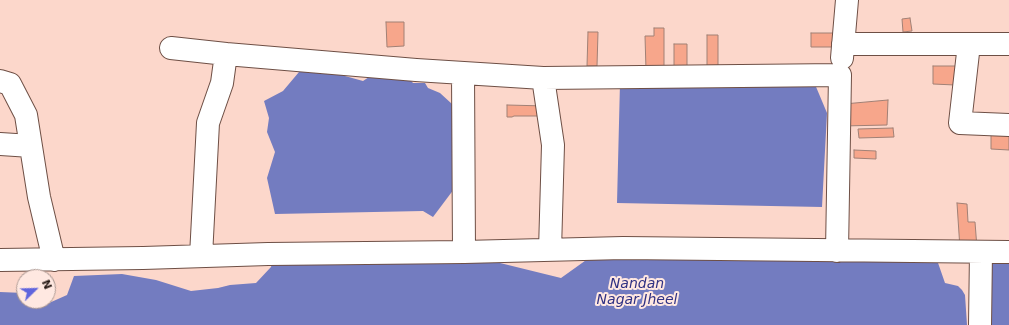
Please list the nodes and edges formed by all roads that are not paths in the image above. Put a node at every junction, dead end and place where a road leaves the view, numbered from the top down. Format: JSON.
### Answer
{"nodes":[{"id":1,"x":847,"y":0,"type":"edge"},
{"id":2,"x":843,"y":44,"type":"junction"},
{"id":3,"x":969,"y":44,"type":"junction"},
{"id":4,"x":1009,"y":44,"type":"edge"},
{"id":5,"x":171,"y":48,"type":"dead end"},
{"id":6,"x":226,"y":54,"type":"junction"},
{"id":7,"x":463,"y":73,"type":"junction"},
{"id":8,"x":840,"y":75,"type":"junction"},
{"id":9,"x":543,"y":78,"type":"junction"},
{"id":10,"x":0,"y":81,"type":"edge"},
{"id":11,"x":1009,"y":125,"type":"edge"},
{"id":12,"x":0,"y":144,"type":"edge"},
{"id":13,"x":31,"y":146,"type":"junction"},
{"id":14,"x":550,"y":250,"type":"junction"},
{"id":15,"x":837,"y":250,"type":"junction"},
{"id":16,"x":464,"y":252,"type":"junction"},
{"id":17,"x":981,"y":252,"type":"junction"},
{"id":18,"x":1009,"y":252,"type":"edge"},
{"id":19,"x":201,"y":256,"type":"junction"},
{"id":20,"x":0,"y":260,"type":"edge"},
{"id":21,"x":54,"y":260,"type":"junction"},
{"id":22,"x":980,"y":325,"type":"edge"}],
"edges":[{"from":1,"to":2,"type":"street"},
{"from":2,"to":3,"type":"street"},
{"from":2,"to":8,"type":"street"},
{"from":3,"to":4,"type":"street"},
{"from":3,"to":11,"type":"street"},
{"from":5,"to":6,"type":"street"},
{"from":6,"to":7,"type":"street"},
{"from":6,"to":19,"type":"street"},
{"from":7,"to":9,"type":"street"},
{"from":7,"to":16,"type":"street"},
{"from":8,"to":9,"type":"street"},
{"from":8,"to":15,"type":"street"},
{"from":9,"to":14,"type":"street"},
{"from":10,"to":13,"type":"street"},
{"from":12,"to":13,"type":"street"},
{"from":13,"to":21,"type":"street"},
{"from":14,"to":15,"type":"street"},
{"from":14,"to":16,"type":"street"},
{"from":15,"to":17,"type":"street"},
{"from":16,"to":19,"type":"street"},
{"from":17,"to":18,"type":"street"},
{"from":17,"to":22,"type":"street"},
{"from":19,"to":21,"type":"street"},
{"from":20,"to":21,"type":"street"}]}
